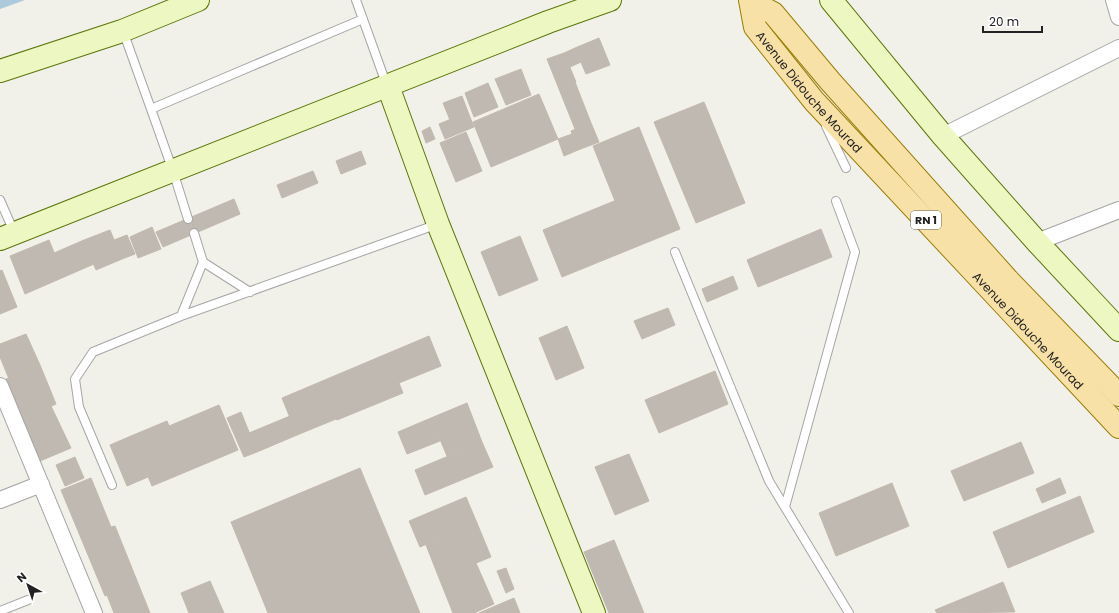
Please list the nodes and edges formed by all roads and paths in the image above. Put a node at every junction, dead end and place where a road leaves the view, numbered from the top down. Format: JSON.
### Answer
{"nodes":[{"id":1,"x":198,"y":0,"type":"edge"},
{"id":2,"x":356,"y":0,"type":"edge"},
{"id":3,"x":610,"y":0,"type":"edge"},
{"id":4,"x":831,"y":0,"type":"edge"},
{"id":5,"x":1114,"y":0,"type":"edge"},
{"id":6,"x":751,"y":1,"type":"edge"},
{"id":7,"x":1119,"y":17,"type":"edge"},
{"id":8,"x":363,"y":19,"type":"junction"},
{"id":9,"x":122,"y":30,"type":"junction"},
{"id":10,"x":1119,"y":48,"type":"edge"},
{"id":11,"x":0,"y":71,"type":"edge"},
{"id":12,"x":388,"y":86,"type":"junction"},
{"id":13,"x":814,"y":101,"type":"junction"},
{"id":14,"x":151,"y":109,"type":"junction"},
{"id":15,"x":943,"y":136,"type":"junction"},
{"id":16,"x":846,"y":168,"type":"dead end"},
{"id":17,"x":174,"y":171,"type":"junction"},
{"id":18,"x":0,"y":200,"type":"edge"},
{"id":19,"x":836,"y":201,"type":"dead end"},
{"id":20,"x":1119,"y":210,"type":"edge"},
{"id":21,"x":188,"y":219,"type":"dead end"},
{"id":22,"x":438,"y":224,"type":"junction"},
{"id":23,"x":194,"y":233,"type":"dead end"},
{"id":24,"x":7,"y":236,"type":"edge"},
{"id":25,"x":1037,"y":242,"type":"junction"},
{"id":26,"x":675,"y":252,"type":"dead end"},
{"id":27,"x":202,"y":262,"type":"junction"},
{"id":28,"x":250,"y":292,"type":"junction"},
{"id":29,"x":181,"y":316,"type":"junction"},
{"id":30,"x":1119,"y":330,"type":"edge"},
{"id":31,"x":0,"y":386,"type":"edge"},
{"id":32,"x":1119,"y":395,"type":"edge"},
{"id":33,"x":1119,"y":427,"type":"edge"},
{"id":34,"x":41,"y":484,"type":"junction"},
{"id":35,"x":112,"y":485,"type":"dead end"},
{"id":36,"x":0,"y":500,"type":"edge"},
{"id":37,"x":785,"y":507,"type":"junction"},
{"id":38,"x":28,"y":600,"type":"dead end"},
{"id":39,"x":0,"y":611,"type":"edge"},
{"id":40,"x":94,"y":613,"type":"edge"},
{"id":41,"x":594,"y":613,"type":"edge"},
{"id":42,"x":849,"y":613,"type":"edge"}],
"edges":[{"from":1,"to":9,"type":"street"},
{"from":2,"to":8,"type":"lane"},
{"from":3,"to":12,"type":"street"},
{"from":4,"to":15,"type":"street"},
{"from":5,"to":7,"type":"street"},
{"from":6,"to":13,"type":"main road","name":"Avenue Didouche Mourad","number":"RN 1"},
{"from":6,"to":32,"type":"main road","name":"Avenue Didouche Mourad","number":"RN 1"},
{"from":8,"to":12,"type":"lane"},
{"from":8,"to":14,"type":"lane"},
{"from":9,"to":11,"type":"street"},
{"from":9,"to":14,"type":"lane"},
{"from":10,"to":15,"type":"street"},
{"from":12,"to":17,"type":"street"},
{"from":12,"to":22,"type":"street"},
{"from":13,"to":16,"type":"lane"},
{"from":13,"to":33,"type":"main road","name":"Avenue Didouche Mourad","number":"RN 1"},
{"from":14,"to":17,"type":"lane"},
{"from":15,"to":25,"type":"street"},
{"from":17,"to":21,"type":"lane"},
{"from":17,"to":24,"type":"street"},
{"from":18,"to":24,"type":"lane"},
{"from":19,"to":37,"type":"lane"},
{"from":20,"to":25,"type":"street"},
{"from":22,"to":28,"type":"lane"},
{"from":22,"to":41,"type":"street"},
{"from":23,"to":27,"type":"lane"},
{"from":25,"to":30,"type":"street"},
{"from":26,"to":37,"type":"lane"},
{"from":27,"to":28,"type":"lane"},
{"from":27,"to":29,"type":"lane"},
{"from":28,"to":29,"type":"lane"},
{"from":29,"to":35,"type":"lane"},
{"from":31,"to":34,"type":"street"},
{"from":34,"to":36,"type":"street"},
{"from":34,"to":40,"type":"street"},
{"from":37,"to":42,"type":"lane"},
{"from":38,"to":39,"type":"lane"}]}
